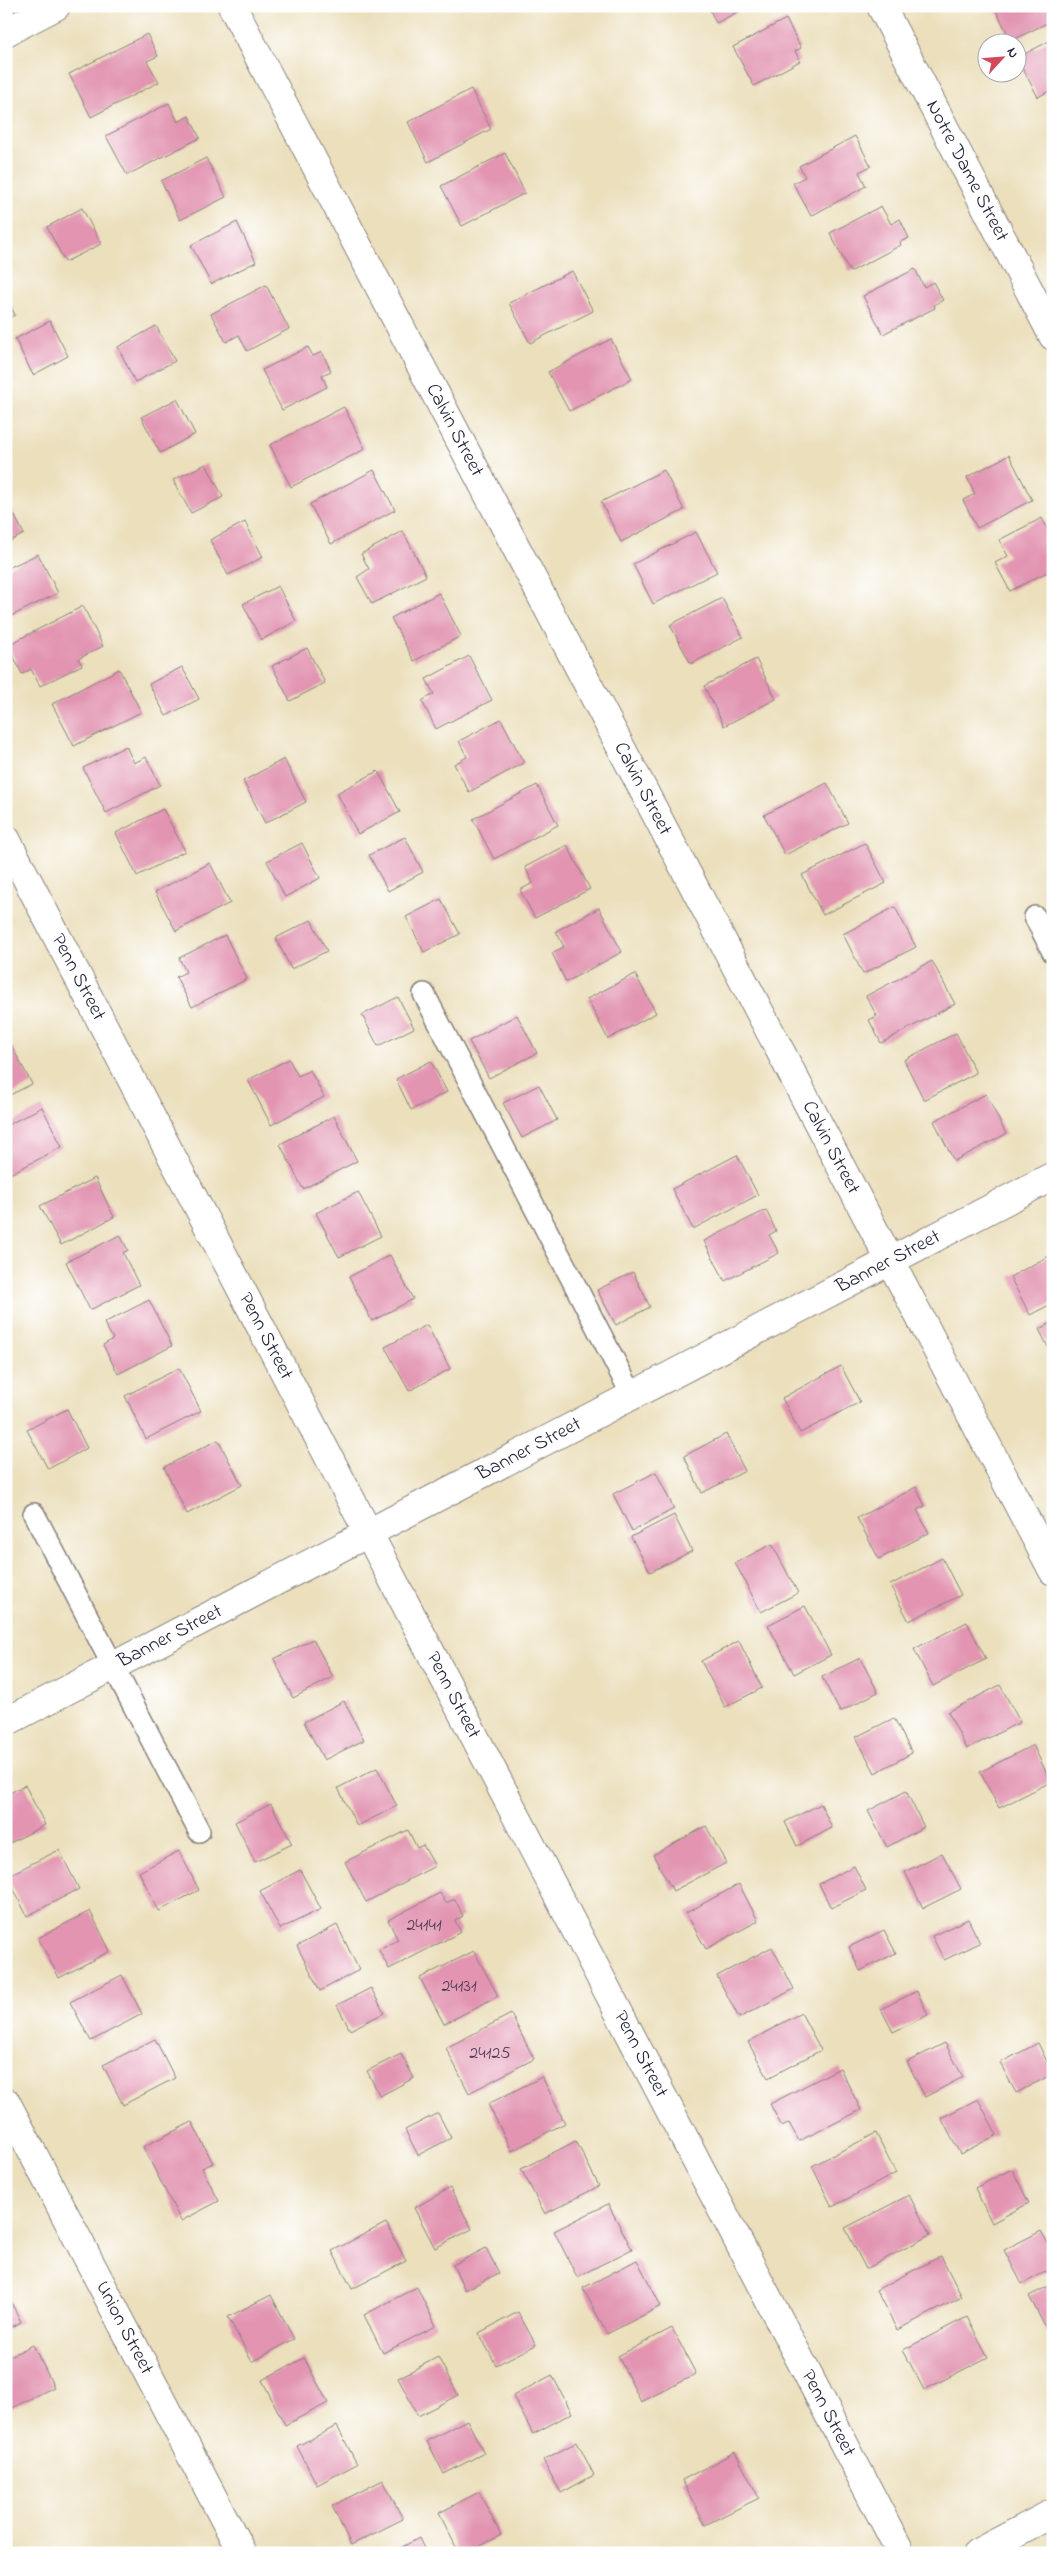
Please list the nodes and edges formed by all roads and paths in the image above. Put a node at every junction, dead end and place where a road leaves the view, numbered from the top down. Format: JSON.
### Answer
{"nodes":[{"id":1,"x":56,"y":6,"type":"edge"},
{"id":2,"x":232,"y":6,"type":"edge"},
{"id":3,"x":880,"y":6,"type":"edge"},
{"id":4,"x":6,"y":32,"type":"edge"},
{"id":5,"x":1053,"y":336,"type":"edge"},
{"id":6,"x":6,"y":839,"type":"edge"},
{"id":7,"x":1035,"y":917,"type":"dead end"},
{"id":8,"x":1053,"y":952,"type":"edge"},
{"id":9,"x":424,"y":994,"type":"dead end"},
{"id":10,"x":1053,"y":1176,"type":"edge"},
{"id":11,"x":890,"y":1260,"type":"junction"},
{"id":12,"x":632,"y":1395,"type":"junction"},
{"id":13,"x":34,"y":1514,"type":"dead end"},
{"id":14,"x":367,"y":1533,"type":"junction"},
{"id":15,"x":1053,"y":1571,"type":"edge"},
{"id":16,"x":113,"y":1666,"type":"junction"},
{"id":17,"x":6,"y":1722,"type":"edge"},
{"id":18,"x":199,"y":1831,"type":"dead end"},
{"id":19,"x":6,"y":2102,"type":"edge"},
{"id":20,"x":1053,"y":2513,"type":"edge"},
{"id":21,"x":242,"y":2553,"type":"edge"},
{"id":22,"x":901,"y":2553,"type":"edge"},
{"id":23,"x":977,"y":2553,"type":"edge"}],
"edges":[{"from":1,"to":4,"type":"street"},
{"from":2,"to":11,"type":"street","name":"Calvin Street"},
{"from":3,"to":5,"type":"street","name":"Notre Dame Street"},
{"from":6,"to":14,"type":"street","name":"Penn Street"},
{"from":7,"to":8,"type":"lane"},
{"from":9,"to":12,"type":"lane"},
{"from":10,"to":11,"type":"street","name":"Banner Street"},
{"from":11,"to":12,"type":"street","name":"Banner Street"},
{"from":11,"to":15,"type":"street","name":"Calvin Street"},
{"from":12,"to":14,"type":"street","name":"Banner Street"},
{"from":13,"to":16,"type":"lane"},
{"from":14,"to":16,"type":"street","name":"Banner Street"},
{"from":14,"to":22,"type":"street","name":"Penn Street"},
{"from":16,"to":17,"type":"street","name":"Banner Street"},
{"from":16,"to":18,"type":"lane"},
{"from":19,"to":21,"type":"street","name":"Union Street"},
{"from":20,"to":23,"type":"street"}]}
